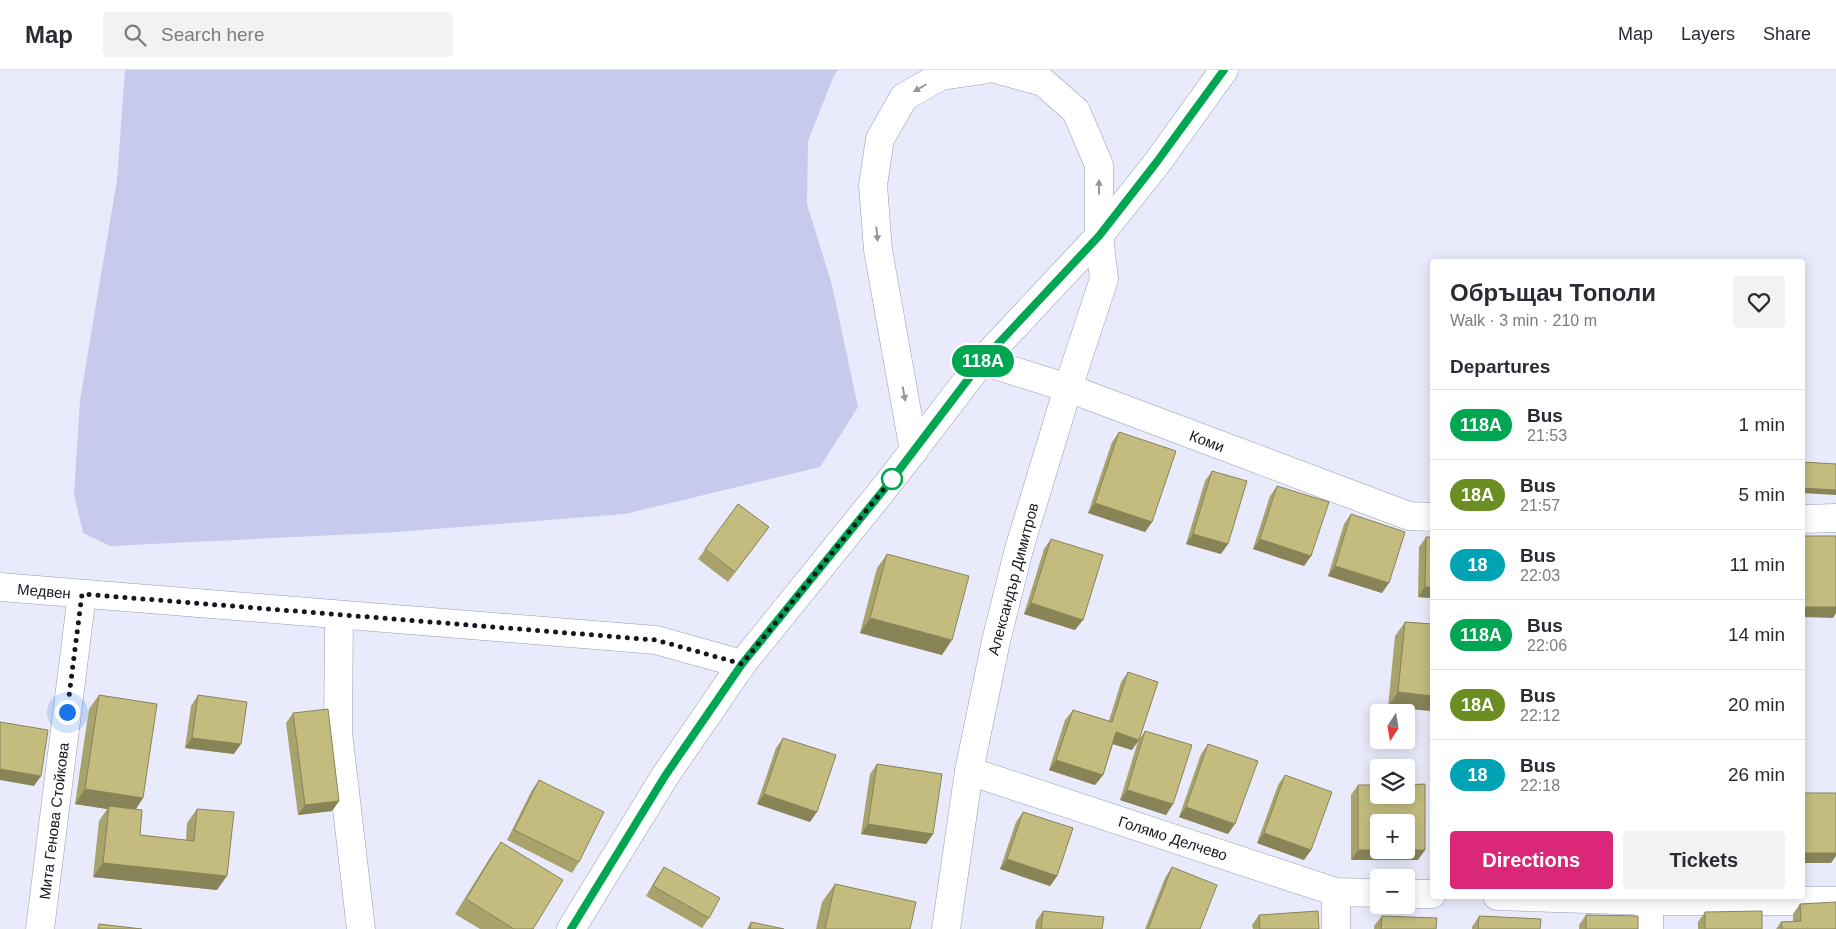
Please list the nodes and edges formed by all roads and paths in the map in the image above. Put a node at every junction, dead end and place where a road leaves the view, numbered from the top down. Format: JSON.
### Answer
{"nodes":[{"id":1,"x":983,"y":70,"type":"edge"},
{"id":2,"x":999,"y":70,"type":"edge"},
{"id":3,"x":1224,"y":70,"type":"edge"},
{"id":4,"x":1099,"y":236,"type":"junction"},
{"id":5,"x":982,"y":361,"type":"junction"},
{"id":6,"x":1068,"y":388,"type":"junction"},
{"id":7,"x":914,"y":451,"type":"junction"},
{"id":8,"x":1430,"y":517,"type":"edge"},
{"id":9,"x":1836,"y":518,"type":"edge"},
{"id":10,"x":1805,"y":519,"type":"edge"},
{"id":11,"x":0,"y":587,"type":"edge"},
{"id":12,"x":82,"y":594,"type":"junction"},
{"id":13,"x":340,"y":615,"type":"junction"},
{"id":14,"x":742,"y":664,"type":"junction"},
{"id":15,"x":969,"y":771,"type":"junction"},
{"id":16,"x":1336,"y":892,"type":"junction"},
{"id":17,"x":1370,"y":893,"type":"edge"},
{"id":18,"x":1415,"y":894,"type":"edge"},
{"id":19,"x":1430,"y":894,"type":"edge"},
{"id":20,"x":1649,"y":899,"type":"edge"},
{"id":21,"x":1711,"y":899,"type":"edge"},
{"id":22,"x":1836,"y":901,"type":"edge"},
{"id":23,"x":40,"y":929,"type":"edge"},
{"id":24,"x":362,"y":929,"type":"edge"},
{"id":25,"x":571,"y":929,"type":"edge"},
{"id":26,"x":946,"y":929,"type":"edge"},
{"id":27,"x":1336,"y":929,"type":"edge"},
{"id":28,"x":1649,"y":929,"type":"edge"}],
"edges":[{"from":1,"to":7,"type":"street","one_way":true},
{"from":4,"to":2,"type":"street","name":"Александър Димитров","one_way":true},
{"from":3,"to":4,"type":"street"},
{"from":4,"to":5,"type":"street"},
{"from":4,"to":6,"type":"street","name":"Александър Димитров"},
{"from":5,"to":6,"type":"street","name":"Коми"},
{"from":5,"to":7,"type":"street"},
{"from":6,"to":8,"type":"street","name":"Коми"},
{"from":6,"to":15,"type":"street","name":"Александър Димитров"},
{"from":7,"to":14,"type":"street"},
{"from":9,"to":10,"type":"street"},
{"from":11,"to":12,"type":"street","name":"Медвен"},
{"from":12,"to":13,"type":"street","name":"Медвен"},
{"from":12,"to":23,"type":"street","name":"Мита Генова Стойкова"},
{"from":13,"to":14,"type":"street","name":"Медвен"},
{"from":13,"to":24,"type":"street"},
{"from":14,"to":25,"type":"street"},
{"from":15,"to":16,"type":"street","name":"Голямо Делчево"},
{"from":15,"to":26,"type":"street","name":"Александър Димитров"},
{"from":16,"to":17,"type":"street","name":"Голямо Делчево"},
{"from":16,"to":27,"type":"street"},
{"from":18,"to":19,"type":"street"},
{"from":20,"to":28,"type":"street"},
{"from":21,"to":22,"type":"street"}]}
